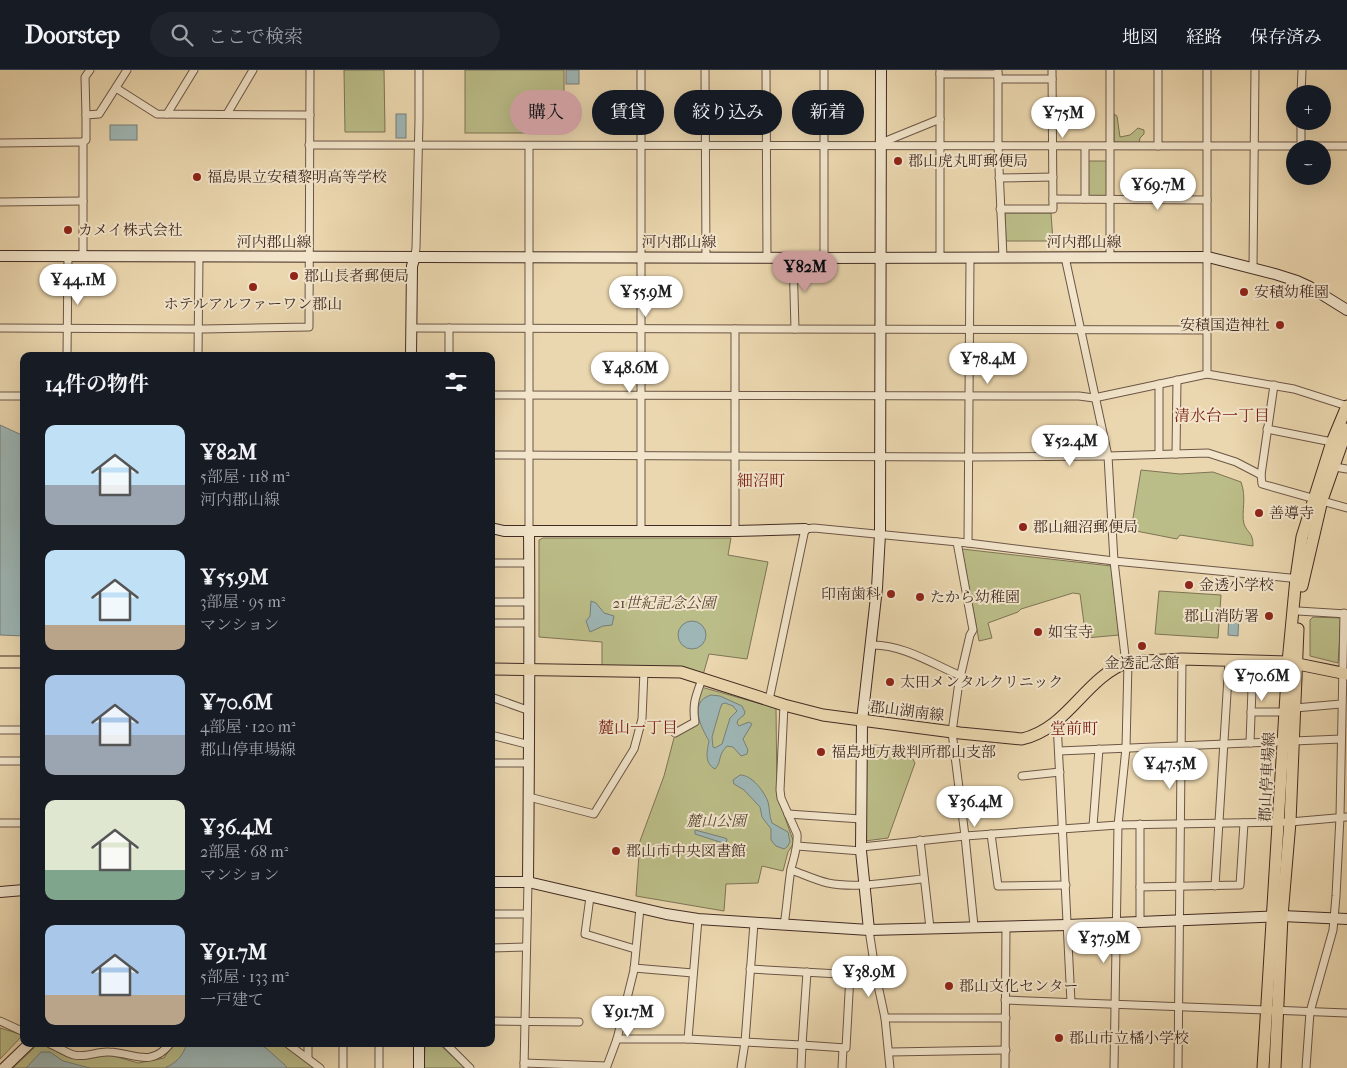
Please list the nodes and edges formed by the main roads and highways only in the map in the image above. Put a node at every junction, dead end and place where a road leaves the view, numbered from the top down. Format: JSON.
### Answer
{"nodes":[{"id":1,"x":1347,"y":406,"type":"edge"},
{"id":2,"x":1347,"y":429,"type":"edge"},
{"id":3,"x":1318,"y":499,"type":"junction"},
{"id":4,"x":1299,"y":578,"type":"junction"},
{"id":5,"x":0,"y":662,"type":"edge"},
{"id":6,"x":20,"y":662,"type":"edge"},
{"id":7,"x":1293,"y":662,"type":"junction"},
{"id":8,"x":495,"y":669,"type":"edge"},
{"id":9,"x":1344,"y":673,"type":"edge"},
{"id":10,"x":1277,"y":916,"type":"junction"},
{"id":11,"x":1263,"y":1068,"type":"edge"},
{"id":12,"x":1275,"y":1068,"type":"edge"}],
"edges":[{"from":1,"to":3,"type":"main road","name":"郡山停車場線"},
{"from":2,"to":3,"type":"main road","name":"郡山停車場線"},
{"from":3,"to":4,"type":"main road","name":"郡山停車場線"},
{"from":4,"to":7,"type":"main road","name":"郡山停車場線"},
{"from":4,"to":7,"type":"main road","name":"郡山停車場線"},
{"from":5,"to":6,"type":"main road"},
{"from":7,"to":8,"type":"main road","name":"郡山湖南線"},
{"from":7,"to":9,"type":"main road","name":"郡山湖南線"},
{"from":7,"to":10,"type":"main road","name":"郡山停車場線"},
{"from":10,"to":11,"type":"main road","name":"郡山停車場線"},
{"from":10,"to":12,"type":"main road","name":"郡山停車場線"}]}
